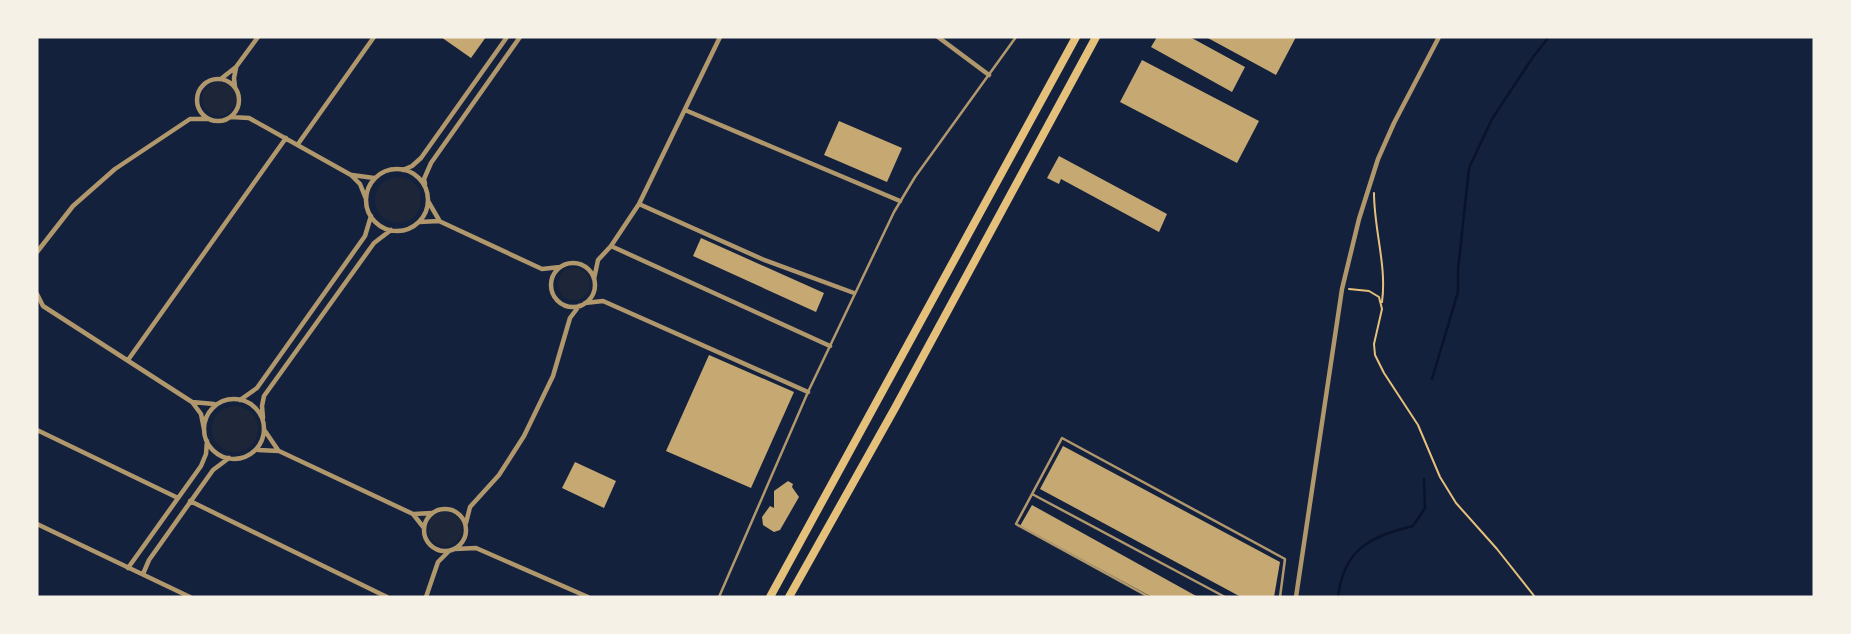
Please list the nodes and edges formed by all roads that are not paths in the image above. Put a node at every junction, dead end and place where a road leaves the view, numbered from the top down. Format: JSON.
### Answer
{"nodes":[{"id":1,"x":258,"y":37,"type":"edge"},
{"id":2,"x":374,"y":37,"type":"edge"},
{"id":3,"x":507,"y":37,"type":"edge"},
{"id":4,"x":520,"y":37,"type":"edge"},
{"id":5,"x":720,"y":37,"type":"edge"},
{"id":6,"x":938,"y":37,"type":"edge"},
{"id":7,"x":1016,"y":37,"type":"edge"},
{"id":8,"x":1076,"y":37,"type":"edge"},
{"id":9,"x":1096,"y":37,"type":"edge"},
{"id":10,"x":1439,"y":37,"type":"edge"},
{"id":11,"x":236,"y":67,"type":"junction"},
{"id":12,"x":989,"y":75,"type":"junction"},
{"id":13,"x":220,"y":79,"type":"junction"},
{"id":14,"x":236,"y":87,"type":"junction"},
{"id":15,"x":240,"y":101,"type":"junction"},
{"id":16,"x":197,"y":103,"type":"junction"},
{"id":17,"x":685,"y":110,"type":"junction"},
{"id":18,"x":231,"y":117,"type":"junction"},
{"id":19,"x":249,"y":118,"type":"junction"},
{"id":20,"x":190,"y":119,"type":"junction"},
{"id":21,"x":209,"y":119,"type":"junction"},
{"id":22,"x":286,"y":138,"type":"junction"},
{"id":23,"x":298,"y":144,"type":"junction"},
{"id":24,"x":403,"y":170,"type":"junction"},
{"id":25,"x":351,"y":175,"type":"junction"},
{"id":26,"x":375,"y":178,"type":"junction"},
{"id":27,"x":426,"y":189,"type":"junction"},
{"id":28,"x":366,"y":200,"type":"junction"},
{"id":29,"x":428,"y":201,"type":"junction"},
{"id":30,"x":900,"y":201,"type":"junction"},
{"id":31,"x":639,"y":204,"type":"junction"},
{"id":32,"x":371,"y":216,"type":"junction"},
{"id":33,"x":439,"y":221,"type":"junction"},
{"id":34,"x":418,"y":222,"type":"junction"},
{"id":35,"x":391,"y":230,"type":"junction"},
{"id":36,"x":611,"y":246,"type":"junction"},
{"id":37,"x":37,"y":252,"type":"edge"},
{"id":38,"x":598,"y":260,"type":"junction"},
{"id":39,"x":579,"y":264,"type":"junction"},
{"id":40,"x":560,"y":267,"type":"junction"},
{"id":41,"x":542,"y":269,"type":"junction"},
{"id":42,"x":594,"y":281,"type":"junction"},
{"id":43,"x":551,"y":284,"type":"junction"},
{"id":44,"x":854,"y":293,"type":"junction"},
{"id":45,"x":37,"y":294,"type":"edge"},
{"id":46,"x":603,"y":301,"type":"junction"},
{"id":47,"x":559,"y":302,"type":"junction"},
{"id":48,"x":582,"y":304,"type":"junction"},
{"id":49,"x":41,"y":305,"type":"edge"},
{"id":50,"x":570,"y":318,"type":"junction"},
{"id":51,"x":830,"y":346,"type":"junction"},
{"id":52,"x":128,"y":360,"type":"junction"},
{"id":53,"x":808,"y":392,"type":"junction"},
{"id":54,"x":240,"y":400,"type":"junction"},
{"id":55,"x":192,"y":402,"type":"junction"},
{"id":56,"x":218,"y":404,"type":"junction"},
{"id":57,"x":263,"y":418,"type":"junction"},
{"id":58,"x":204,"y":429,"type":"junction"},
{"id":59,"x":264,"y":429,"type":"junction"},
{"id":60,"x":37,"y":430,"type":"edge"},
{"id":61,"x":207,"y":440,"type":"junction"},
{"id":62,"x":257,"y":450,"type":"junction"},
{"id":63,"x":279,"y":451,"type":"junction"},
{"id":64,"x":229,"y":458,"type":"junction"},
{"id":65,"x":1032,"y":494,"type":"junction"},
{"id":66,"x":178,"y":498,"type":"junction"},
{"id":67,"x":190,"y":501,"type":"junction"},
{"id":68,"x":470,"y":507,"type":"junction"},
{"id":69,"x":451,"y":509,"type":"junction"},
{"id":70,"x":432,"y":513,"type":"junction"},
{"id":71,"x":413,"y":514,"type":"junction"},
{"id":72,"x":37,"y":524,"type":"edge"},
{"id":73,"x":466,"y":525,"type":"junction"},
{"id":74,"x":424,"y":528,"type":"junction"},
{"id":75,"x":432,"y":546,"type":"junction"},
{"id":76,"x":476,"y":548,"type":"junction"},
{"id":77,"x":455,"y":549,"type":"junction"},
{"id":78,"x":449,"y":551,"type":"junction"},
{"id":79,"x":438,"y":562,"type":"junction"},
{"id":80,"x":128,"y":568,"type":"junction"},
{"id":81,"x":143,"y":575,"type":"junction"},
{"id":82,"x":190,"y":597,"type":"edge"},
{"id":83,"x":387,"y":597,"type":"edge"},
{"id":84,"x":426,"y":597,"type":"edge"},
{"id":85,"x":588,"y":597,"type":"edge"},
{"id":86,"x":719,"y":597,"type":"edge"},
{"id":87,"x":770,"y":597,"type":"edge"},
{"id":88,"x":789,"y":597,"type":"edge"},
{"id":89,"x":1149,"y":597,"type":"edge"},
{"id":90,"x":1225,"y":597,"type":"edge"},
{"id":91,"x":1280,"y":597,"type":"edge"},
{"id":92,"x":1296,"y":597,"type":"edge"}],
"edges":[{"from":1,"to":11,"type":"street"},
{"from":2,"to":23,"type":"street"},
{"from":3,"to":24,"type":"street"},
{"from":4,"to":27,"type":"street"},
{"from":5,"to":17,"type":"street"},
{"from":6,"to":12,"type":"street"},
{"from":7,"to":12,"type":"lane"},
{"from":8,"to":87,"type":"highway"},
{"from":9,"to":88,"type":"highway"},
{"from":10,"to":92,"type":"street"},
{"from":11,"to":13,"type":"street"},
{"from":11,"to":14,"type":"street"},
{"from":12,"to":30,"type":"lane"},
{"from":13,"to":14,"type":"street"},
{"from":13,"to":16,"type":"street"},
{"from":14,"to":15,"type":"street"},
{"from":15,"to":18,"type":"street"},
{"from":15,"to":19,"type":"street"},
{"from":16,"to":20,"type":"street"},
{"from":16,"to":21,"type":"street"},
{"from":17,"to":30,"type":"street"},
{"from":17,"to":31,"type":"street"},
{"from":18,"to":19,"type":"street"},
{"from":18,"to":21,"type":"street"},
{"from":19,"to":22,"type":"street"},
{"from":20,"to":21,"type":"street"},
{"from":20,"to":37,"type":"street"},
{"from":22,"to":23,"type":"street"},
{"from":22,"to":52,"type":"street"},
{"from":23,"to":25,"type":"street"},
{"from":24,"to":26,"type":"street"},
{"from":24,"to":27,"type":"street"},
{"from":25,"to":26,"type":"street"},
{"from":25,"to":28,"type":"street"},
{"from":26,"to":28,"type":"street"},
{"from":27,"to":29,"type":"street"},
{"from":28,"to":32,"type":"street"},
{"from":29,"to":33,"type":"street"},
{"from":29,"to":34,"type":"street"},
{"from":30,"to":44,"type":"lane"},
{"from":31,"to":36,"type":"street"},
{"from":31,"to":44,"type":"street"},
{"from":32,"to":35,"type":"street"},
{"from":32,"to":54,"type":"street"},
{"from":33,"to":34,"type":"street"},
{"from":33,"to":41,"type":"street"},
{"from":34,"to":35,"type":"street"},
{"from":35,"to":57,"type":"street"},
{"from":36,"to":38,"type":"street"},
{"from":36,"to":51,"type":"street"},
{"from":38,"to":39,"type":"street"},
{"from":38,"to":42,"type":"street"},
{"from":39,"to":40,"type":"street"},
{"from":39,"to":42,"type":"street"},
{"from":40,"to":41,"type":"street"},
{"from":40,"to":43,"type":"street"},
{"from":41,"to":43,"type":"street"},
{"from":42,"to":46,"type":"street"},
{"from":42,"to":48,"type":"street"},
{"from":43,"to":47,"type":"street"},
{"from":44,"to":51,"type":"lane"},
{"from":45,"to":49,"type":"street"},
{"from":46,"to":48,"type":"street"},
{"from":46,"to":53,"type":"street"},
{"from":47,"to":48,"type":"street"},
{"from":47,"to":50,"type":"street"},
{"from":48,"to":50,"type":"street"},
{"from":49,"to":52,"type":"street"},
{"from":50,"to":68,"type":"street"},
{"from":51,"to":53,"type":"lane"},
{"from":52,"to":55,"type":"street"},
{"from":53,"to":86,"type":"lane"},
{"from":54,"to":56,"type":"street"},
{"from":54,"to":57,"type":"street"},
{"from":55,"to":56,"type":"street"},
{"from":55,"to":58,"type":"street"},
{"from":56,"to":58,"type":"street"},
{"from":57,"to":59,"type":"street"},
{"from":58,"to":61,"type":"street"},
{"from":59,"to":62,"type":"street"},
{"from":59,"to":63,"type":"street"},
{"from":60,"to":66,"type":"street"},
{"from":61,"to":64,"type":"street"},
{"from":61,"to":66,"type":"street"},
{"from":62,"to":63,"type":"street"},
{"from":62,"to":64,"type":"street"},
{"from":63,"to":71,"type":"street"},
{"from":64,"to":67,"type":"street"},
{"from":65,"to":89,"type":"lane"},
{"from":65,"to":90,"type":"lane"},
{"from":65,"to":91,"type":"lane"},
{"from":66,"to":80,"type":"street"},
{"from":67,"to":81,"type":"street"},
{"from":67,"to":83,"type":"street"},
{"from":68,"to":69,"type":"street"},
{"from":68,"to":73,"type":"street"},
{"from":69,"to":70,"type":"street"},
{"from":69,"to":73,"type":"street"},
{"from":70,"to":71,"type":"street"},
{"from":70,"to":74,"type":"street"},
{"from":71,"to":74,"type":"street"},
{"from":72,"to":80,"type":"street"},
{"from":73,"to":76,"type":"street"},
{"from":73,"to":77,"type":"street"},
{"from":74,"to":75,"type":"street"},
{"from":75,"to":78,"type":"street"},
{"from":75,"to":79,"type":"street"},
{"from":76,"to":77,"type":"street"},
{"from":76,"to":85,"type":"street"},
{"from":77,"to":78,"type":"street"},
{"from":78,"to":79,"type":"street"},
{"from":79,"to":84,"type":"street"},
{"from":80,"to":81,"type":"street"},
{"from":81,"to":82,"type":"street"}]}
